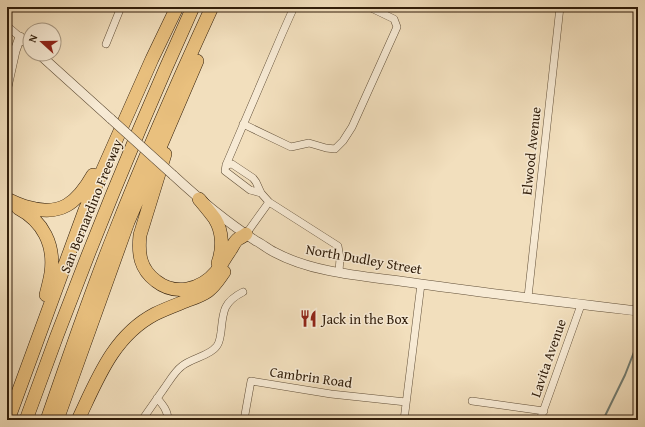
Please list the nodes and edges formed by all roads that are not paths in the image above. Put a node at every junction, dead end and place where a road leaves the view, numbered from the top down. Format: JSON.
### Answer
{"nodes":[{"id":1,"x":121,"y":7,"type":"edge"},
{"id":2,"x":177,"y":7,"type":"edge"},
{"id":3,"x":193,"y":7,"type":"edge"},
{"id":4,"x":203,"y":7,"type":"edge"},
{"id":5,"x":212,"y":7,"type":"edge"},
{"id":6,"x":221,"y":7,"type":"edge"},
{"id":7,"x":294,"y":7,"type":"edge"},
{"id":8,"x":368,"y":7,"type":"edge"},
{"id":9,"x":560,"y":7,"type":"edge"},
{"id":10,"x":7,"y":26,"type":"edge"},
{"id":11,"x":20,"y":37,"type":"joint"},
{"id":12,"x":106,"y":44,"type":"dead end"},
{"id":13,"x":48,"y":62,"type":"edge"},
{"id":14,"x":7,"y":87,"type":"edge"},
{"id":15,"x":180,"y":100,"type":"junction"},
{"id":16,"x":127,"y":114,"type":"junction"},
{"id":17,"x":243,"y":124,"type":"junction"},
{"id":18,"x":226,"y":165,"type":"junction"},
{"id":19,"x":249,"y":175,"type":"junction"},
{"id":20,"x":242,"y":184,"type":"junction"},
{"id":21,"x":261,"y":193,"type":"junction"},
{"id":22,"x":7,"y":199,"type":"edge"},
{"id":23,"x":198,"y":199,"type":"junction"},
{"id":24,"x":269,"y":202,"type":"junction"},
{"id":25,"x":7,"y":203,"type":"edge"},
{"id":26,"x":246,"y":234,"type":"junction"},
{"id":27,"x":215,"y":272,"type":"junction"},
{"id":28,"x":339,"y":272,"type":"junction"},
{"id":29,"x":421,"y":284,"type":"junction"},
{"id":30,"x":243,"y":292,"type":"dead end"},
{"id":31,"x":528,"y":297,"type":"junction"},
{"id":32,"x":581,"y":305,"type":"junction"},
{"id":33,"x":635,"y":311,"type":"edge"},
{"id":34,"x":34,"y":351,"type":"junction"},
{"id":35,"x":44,"y":369,"type":"junction"},
{"id":36,"x":157,"y":398,"type":"junction"},
{"id":37,"x":472,"y":401,"type":"dead end"},
{"id":38,"x":406,"y":402,"type":"junction"},
{"id":39,"x":544,"y":411,"type":"junction"},
{"id":40,"x":8,"y":420,"type":"edge"},
{"id":41,"x":26,"y":420,"type":"edge"},
{"id":42,"x":47,"y":420,"type":"edge"},
{"id":43,"x":57,"y":420,"type":"edge"},
{"id":44,"x":78,"y":420,"type":"edge"},
{"id":45,"x":142,"y":420,"type":"edge"},
{"id":46,"x":168,"y":420,"type":"edge"},
{"id":47,"x":244,"y":420,"type":"edge"},
{"id":48,"x":404,"y":420,"type":"edge"},
{"id":49,"x":540,"y":420,"type":"edge"}],
"edges":[{"from":1,"to":12,"type":"street"},
{"from":2,"to":16,"type":"highway"},
{"from":3,"to":35,"type":"highway","name":"San Bernardino Freeway"},
{"from":4,"to":35,"type":"highway"},
{"from":5,"to":42,"type":"highway"},
{"from":6,"to":15,"type":"highway"},
{"from":7,"to":17,"type":"street"},
{"from":8,"to":17,"type":"street"},
{"from":9,"to":31,"type":"street","name":"Elwood Avenue"},
{"from":10,"to":11,"type":"street"},
{"from":11,"to":14,"type":"street"},
{"from":13,"to":23,"type":"street","name":"North Dudley Street","bridge":true},
{"from":15,"to":27,"type":"highway"},
{"from":15,"to":43,"type":"highway"},
{"from":16,"to":22,"type":"highway"},
{"from":16,"to":34,"type":"highway"},
{"from":17,"to":18,"type":"street"},
{"from":18,"to":19,"type":"street"},
{"from":18,"to":20,"type":"street"},
{"from":19,"to":20,"type":"street"},
{"from":19,"to":21,"type":"street"},
{"from":20,"to":21,"type":"street"},
{"from":21,"to":24,"type":"street"},
{"from":23,"to":26,"type":"street","name":"North Dudley Street"},
{"from":23,"to":27,"type":"highway"},
{"from":24,"to":26,"type":"street"},
{"from":24,"to":28,"type":"street"},
{"from":25,"to":34,"type":"highway"},
{"from":26,"to":27,"type":"highway"},
{"from":26,"to":28,"type":"street","name":"North Dudley Street"},
{"from":26,"to":44,"type":"highway"},
{"from":28,"to":29,"type":"street","name":"North Dudley Street"},
{"from":29,"to":31,"type":"street","name":"North Dudley Street"},
{"from":29,"to":38,"type":"street"},
{"from":30,"to":36,"type":"street"},
{"from":31,"to":32,"type":"street","name":"North Dudley Street"},
{"from":32,"to":33,"type":"street","name":"North Dudley Street"},
{"from":32,"to":39,"type":"street","name":"Lavita Avenue"},
{"from":34,"to":40,"type":"highway"},
{"from":35,"to":41,"type":"highway","name":"San Bernardino Freeway"},
{"from":36,"to":45,"type":"street"},
{"from":36,"to":46,"type":"street"},
{"from":37,"to":39,"type":"street"},
{"from":38,"to":47,"type":"street","name":"Cambrin Road"},
{"from":38,"to":48,"type":"street"},
{"from":39,"to":49,"type":"street","name":"Lavita Avenue"}]}
